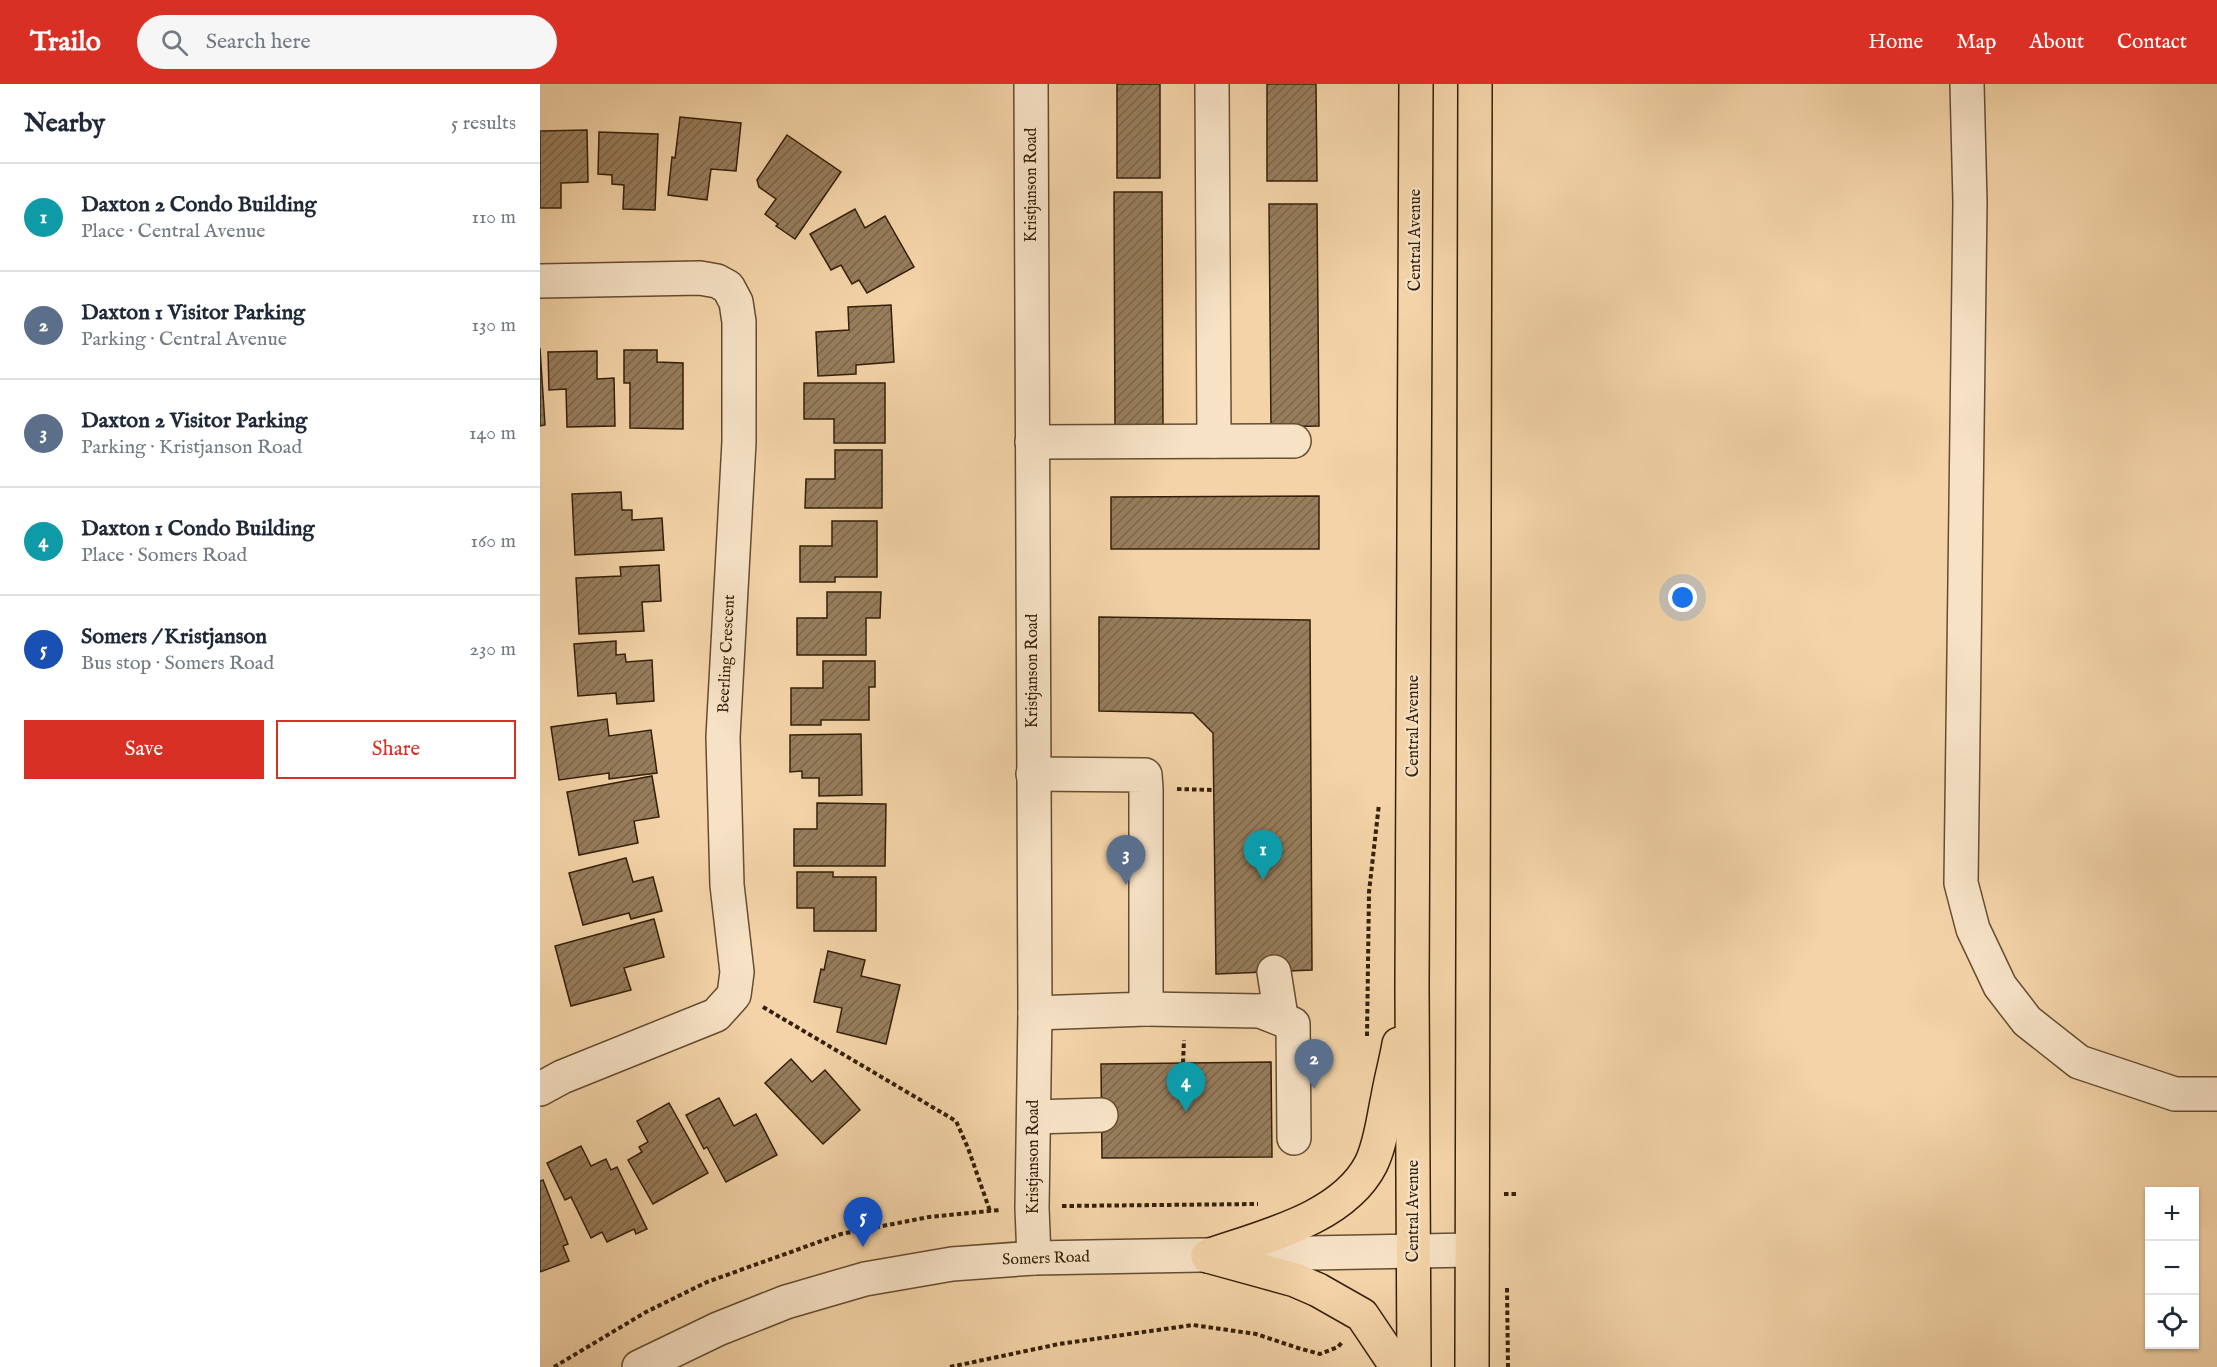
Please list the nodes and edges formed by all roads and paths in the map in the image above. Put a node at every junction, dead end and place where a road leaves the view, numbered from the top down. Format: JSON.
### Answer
{"nodes":[{"id":1,"x":1031,"y":84,"type":"edge"},
{"id":2,"x":1212,"y":84,"type":"edge"},
{"id":3,"x":1416,"y":84,"type":"edge"},
{"id":4,"x":1475,"y":84,"type":"edge"},
{"id":5,"x":1967,"y":84,"type":"edge"},
{"id":6,"x":540,"y":281,"type":"edge"},
{"id":7,"x":1214,"y":441,"type":"junction"},
{"id":8,"x":1294,"y":441,"type":"dead end"},
{"id":9,"x":1032,"y":442,"type":"junction"},
{"id":10,"x":1033,"y":774,"type":"junction"},
{"id":11,"x":1274,"y":972,"type":"dead end"},
{"id":12,"x":1412,"y":986,"type":"junction"},
{"id":13,"x":1146,"y":1009,"type":"junction"},
{"id":14,"x":770,"y":1010,"type":"dead end"},
{"id":15,"x":1260,"y":1011,"type":"junction"},
{"id":16,"x":1035,"y":1013,"type":"junction"},
{"id":17,"x":540,"y":1089,"type":"edge"},
{"id":18,"x":2217,"y":1094,"type":"edge"},
{"id":19,"x":1101,"y":1115,"type":"dead end"},
{"id":20,"x":1034,"y":1117,"type":"junction"},
{"id":21,"x":1294,"y":1138,"type":"dead end"},
{"id":22,"x":1260,"y":1204,"type":"dead end"},
{"id":23,"x":1032,"y":1208,"type":"junction"},
{"id":24,"x":990,"y":1211,"type":"junction"},
{"id":25,"x":1414,"y":1250,"type":"junction"},
{"id":26,"x":1472,"y":1250,"type":"junction"},
{"id":27,"x":1208,"y":1256,"type":"junction"},
{"id":28,"x":1034,"y":1258,"type":"junction"},
{"id":29,"x":1507,"y":1296,"type":"dead end"},
{"id":30,"x":1362,"y":1315,"type":"junction"},
{"id":31,"x":554,"y":1367,"type":"edge"},
{"id":32,"x":639,"y":1367,"type":"edge"},
{"id":33,"x":950,"y":1367,"type":"edge"},
{"id":34,"x":1397,"y":1367,"type":"edge"},
{"id":35,"x":1414,"y":1367,"type":"edge"},
{"id":36,"x":1472,"y":1367,"type":"edge"},
{"id":37,"x":1508,"y":1367,"type":"edge"}],
"edges":[{"from":1,"to":9,"type":"street","name":"Kristjanson Road"},
{"from":2,"to":7,"type":"street"},
{"from":3,"to":12,"type":"main road","name":"Central Avenue"},
{"from":4,"to":26,"type":"main road"},
{"from":5,"to":18,"type":"street"},
{"from":6,"to":17,"type":"street","name":"Beerling Crescent"},
{"from":7,"to":8,"type":"street"},
{"from":7,"to":9,"type":"street"},
{"from":9,"to":10,"type":"street","name":"Kristjanson Road"},
{"from":10,"to":13,"type":"street"},
{"from":10,"to":16,"type":"street","name":"Kristjanson Road"},
{"from":11,"to":15,"type":"street"},
{"from":12,"to":25,"type":"main road","name":"Central Avenue"},
{"from":12,"to":27,"type":"main road"},
{"from":13,"to":15,"type":"street"},
{"from":13,"to":16,"type":"street"},
{"from":14,"to":24,"type":"path"},
{"from":15,"to":21,"type":"street"},
{"from":16,"to":20,"type":"street","name":"Kristjanson Road"},
{"from":19,"to":20,"type":"street"},
{"from":20,"to":23,"type":"street","name":"Kristjanson Road"},
{"from":22,"to":23,"type":"path"},
{"from":23,"to":24,"type":"path"},
{"from":23,"to":28,"type":"street","name":"Kristjanson Road"},
{"from":24,"to":31,"type":"path"},
{"from":25,"to":26,"type":"street","name":"Somers Road"},
{"from":25,"to":27,"type":"street","name":"Somers Road"},
{"from":25,"to":35,"type":"main road","name":"Central Avenue"},
{"from":26,"to":36,"type":"main road"},
{"from":27,"to":28,"type":"street","name":"Somers Road"},
{"from":27,"to":30,"type":"main road"},
{"from":28,"to":32,"type":"street","name":"Somers Road"},
{"from":29,"to":37,"type":"path"},
{"from":30,"to":33,"type":"path"},
{"from":30,"to":34,"type":"main road"}]}
